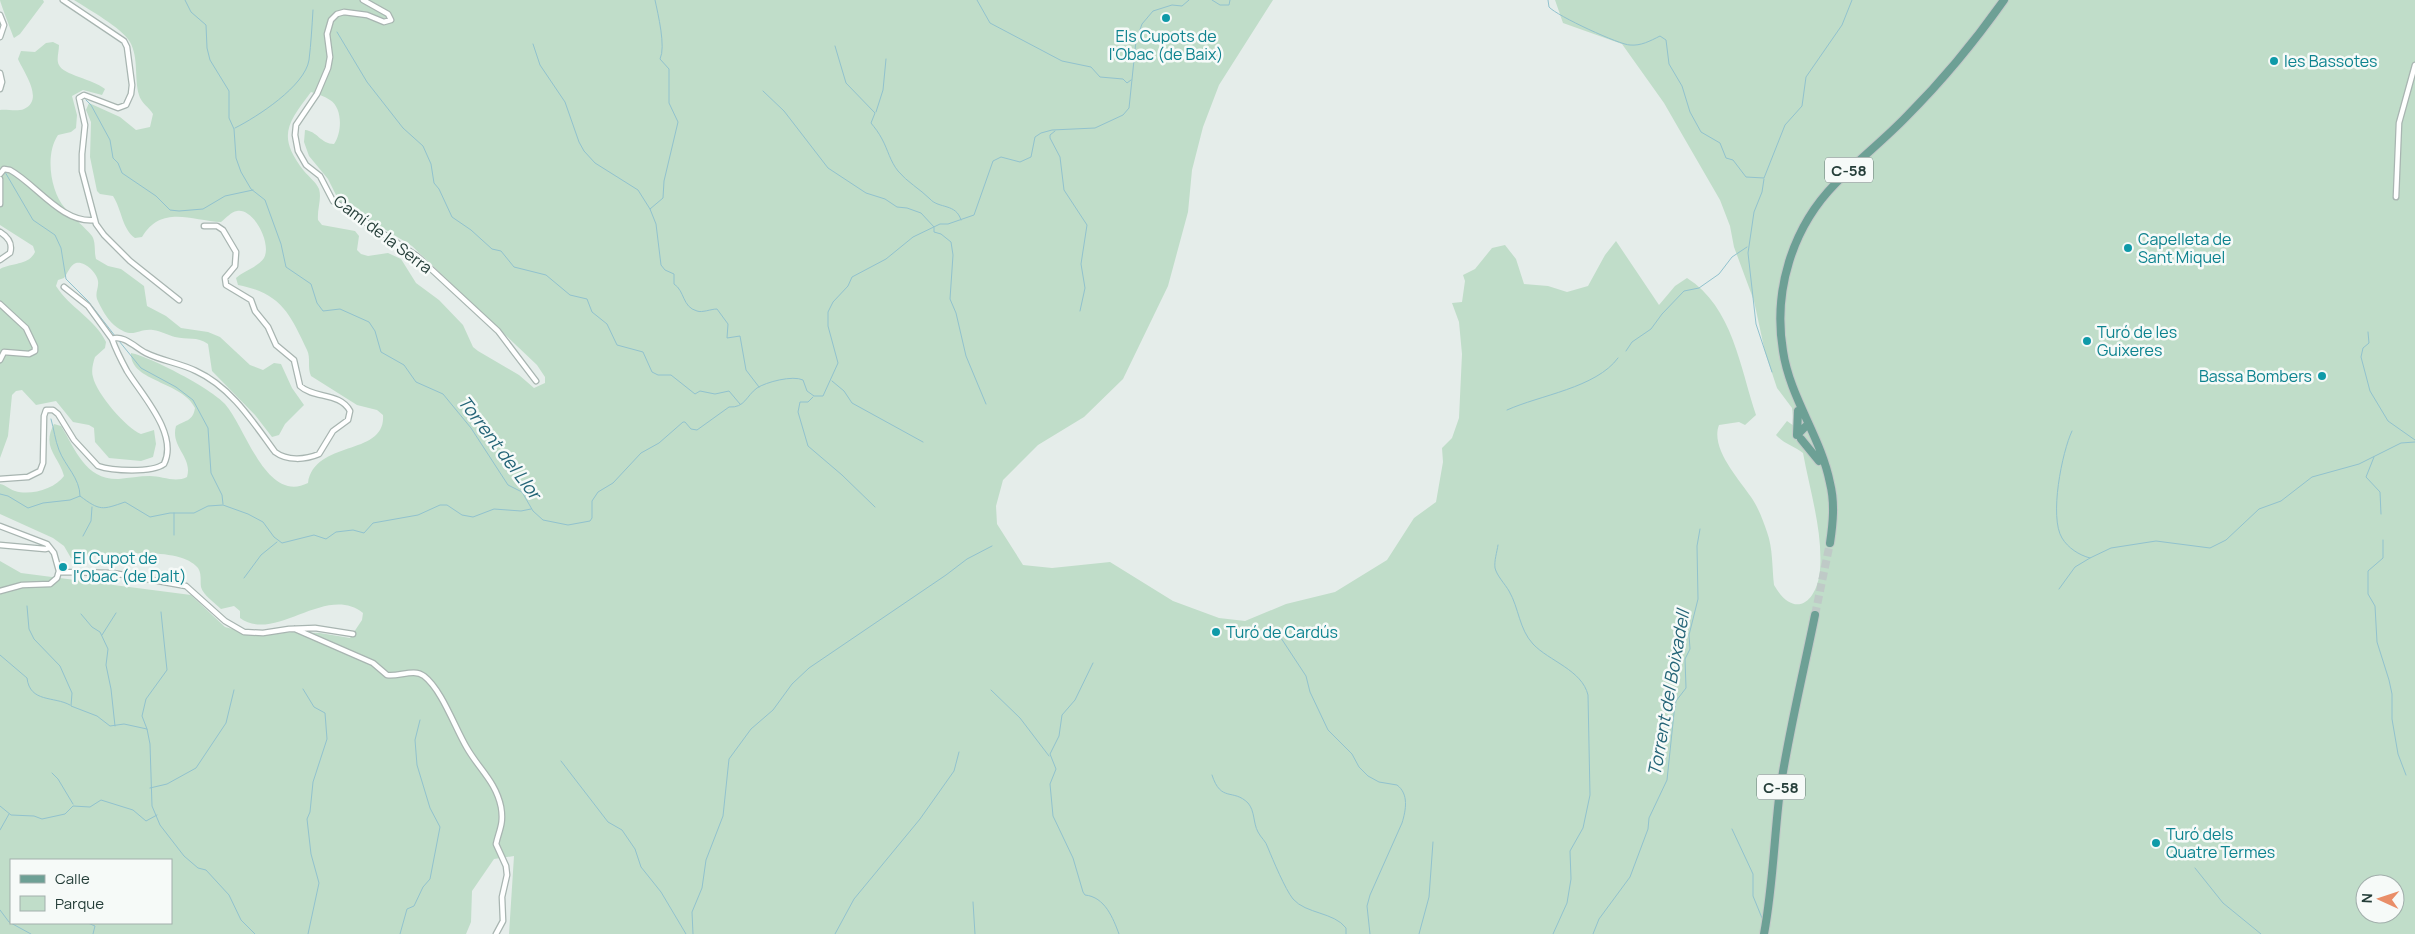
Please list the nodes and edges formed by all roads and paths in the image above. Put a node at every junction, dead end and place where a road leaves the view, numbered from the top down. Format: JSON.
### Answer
{"nodes":[{"id":1,"x":63,"y":0,"type":"edge"},
{"id":2,"x":362,"y":0,"type":"edge"},
{"id":3,"x":2000,"y":0,"type":"edge"},
{"id":4,"x":2004,"y":0,"type":"edge"},
{"id":5,"x":0,"y":15,"type":"edge"},
{"id":6,"x":0,"y":37,"type":"edge"},
{"id":7,"x":2415,"y":65,"type":"edge"},
{"id":8,"x":0,"y":73,"type":"edge"},
{"id":9,"x":0,"y":90,"type":"edge"},
{"id":10,"x":0,"y":174,"type":"edge"},
{"id":11,"x":0,"y":179,"type":"edge"},
{"id":12,"x":2396,"y":197,"type":"dead end"},
{"id":13,"x":0,"y":204,"type":"edge"},
{"id":14,"x":95,"y":220,"type":"junction"},
{"id":15,"x":204,"y":226,"type":"dead end"},
{"id":16,"x":0,"y":232,"type":"edge"},
{"id":17,"x":0,"y":260,"type":"edge"},
{"id":18,"x":64,"y":288,"type":"dead end"},
{"id":19,"x":179,"y":300,"type":"dead end"},
{"id":20,"x":0,"y":304,"type":"edge"},
{"id":21,"x":112,"y":339,"type":"junction"},
{"id":22,"x":0,"y":360,"type":"edge"},
{"id":23,"x":536,"y":381,"type":"dead end"},
{"id":24,"x":1797,"y":398,"type":"junction"},
{"id":25,"x":1803,"y":437,"type":"junction"},
{"id":26,"x":1814,"y":437,"type":"junction"},
{"id":27,"x":1819,"y":460,"type":"junction"},
{"id":28,"x":0,"y":479,"type":"edge"},
{"id":29,"x":0,"y":526,"type":"edge"},
{"id":30,"x":1832,"y":527,"type":"junction"},
{"id":31,"x":1830,"y":543,"type":"tunnel mouth"},
{"id":32,"x":0,"y":545,"type":"edge"},
{"id":33,"x":49,"y":548,"type":"junction"},
{"id":34,"x":59,"y":572,"type":"junction"},
{"id":35,"x":0,"y":591,"type":"edge"},
{"id":36,"x":1815,"y":615,"type":"tunnel mouth"},
{"id":37,"x":295,"y":629,"type":"junction"},
{"id":38,"x":353,"y":634,"type":"dead end"},
{"id":39,"x":496,"y":934,"type":"edge"},
{"id":40,"x":1766,"y":934,"type":"edge"}],
"edges":[{"from":1,"to":14,"type":"street"},
{"from":2,"to":23,"type":"street","name":"Camí de la Serra"},
{"from":3,"to":25,"type":"main road","number":"C-58"},
{"from":4,"to":24,"type":"main road","number":"C-58"},
{"from":5,"to":6,"type":"street"},
{"from":7,"to":12,"type":"street"},
{"from":8,"to":9,"type":"street"},
{"from":10,"to":14,"type":"street"},
{"from":11,"to":13,"type":"street"},
{"from":14,"to":19,"type":"street"},
{"from":15,"to":21,"type":"street"},
{"from":16,"to":17,"type":"street"},
{"from":18,"to":21,"type":"street"},
{"from":20,"to":22,"type":"street"},
{"from":21,"to":28,"type":"street"},
{"from":24,"to":25,"type":"main road"},
{"from":24,"to":26,"type":"main road","number":"C-58"},
{"from":25,"to":26,"type":"main road"},
{"from":25,"to":27,"type":"main road","number":"C-58"},
{"from":25,"to":27,"type":"main road"},
{"from":26,"to":30,"type":"main road","number":"C-58"},
{"from":27,"to":30,"type":"main road","number":"C-58"},
{"from":29,"to":33,"type":"street"},
{"from":30,"to":31,"type":"main road","number":"C-58"},
{"from":32,"to":33,"type":"street"},
{"from":33,"to":34,"type":"street"},
{"from":34,"to":35,"type":"street"},
{"from":34,"to":37,"type":"street"},
{"from":36,"to":40,"type":"main road","number":"C-58"},
{"from":37,"to":38,"type":"street"},
{"from":37,"to":39,"type":"street"}]}
